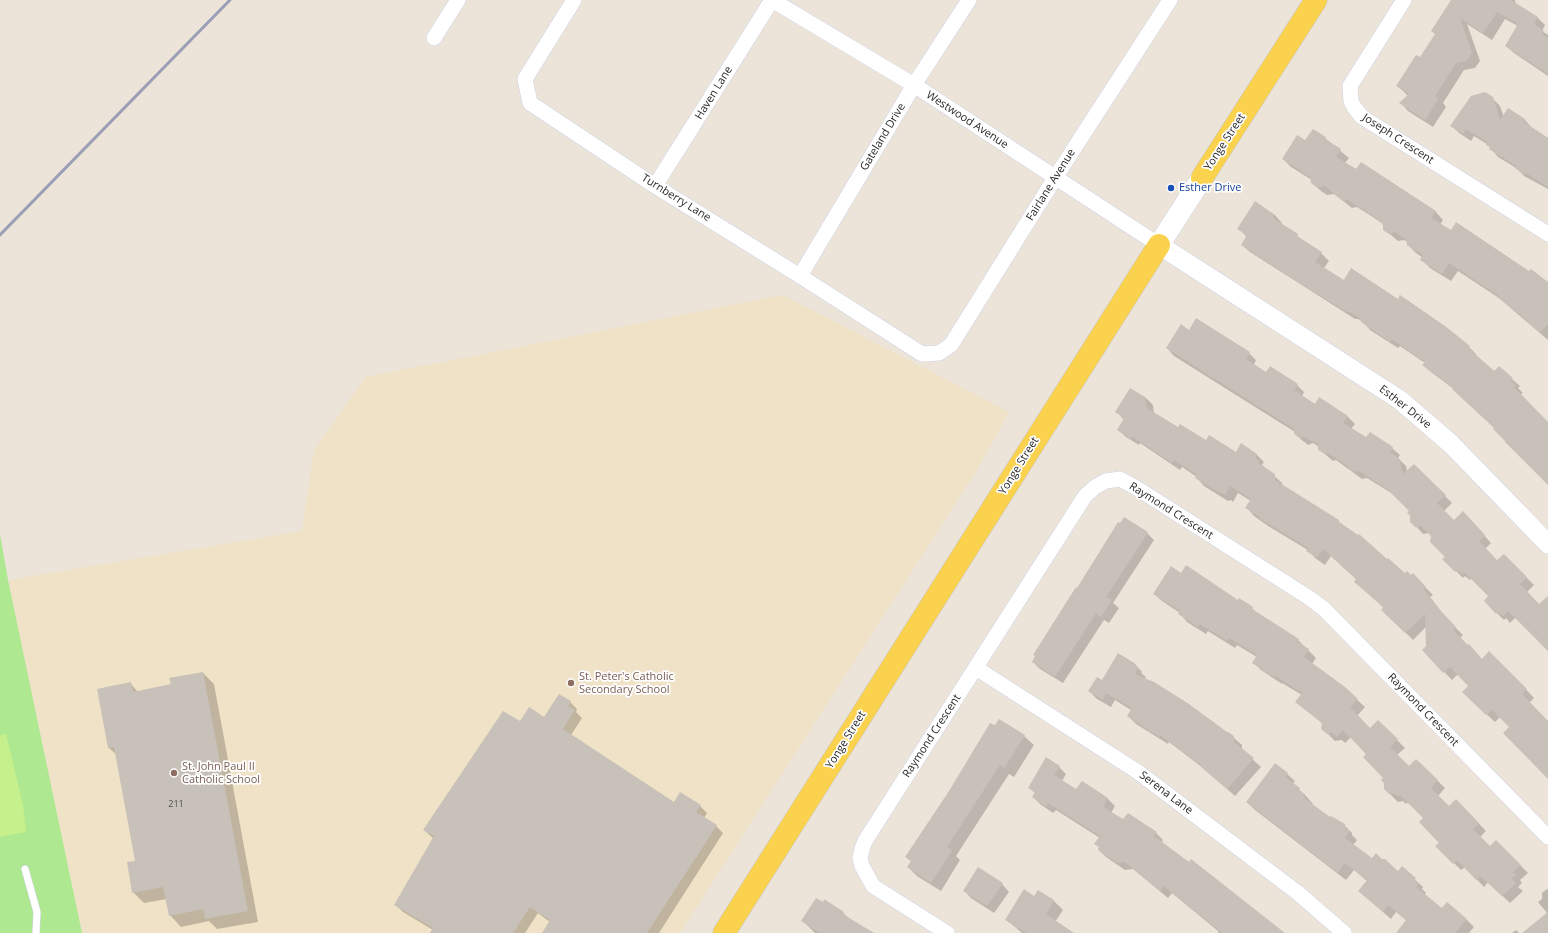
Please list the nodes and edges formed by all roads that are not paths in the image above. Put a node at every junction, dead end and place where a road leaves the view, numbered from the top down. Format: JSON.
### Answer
{"nodes":[{"id":1,"x":458,"y":0,"type":"edge"},
{"id":2,"x":574,"y":0,"type":"edge"},
{"id":3,"x":772,"y":0,"type":"edge"},
{"id":4,"x":969,"y":0,"type":"edge"},
{"id":5,"x":1170,"y":0,"type":"edge"},
{"id":6,"x":1316,"y":0,"type":"edge"},
{"id":7,"x":1404,"y":0,"type":"edge"},
{"id":8,"x":434,"y":38,"type":"dead end"},
{"id":9,"x":914,"y":85,"type":"junction"},
{"id":10,"x":1055,"y":178,"type":"junction"},
{"id":11,"x":1202,"y":178,"type":"joint"},
{"id":12,"x":655,"y":186,"type":"junction"},
{"id":13,"x":1548,"y":234,"type":"edge"},
{"id":14,"x":1159,"y":245,"type":"junction"},
{"id":15,"x":800,"y":276,"type":"junction"},
{"id":16,"x":922,"y":354,"type":"joint"},
{"id":17,"x":1548,"y":544,"type":"edge"},
{"id":18,"x":976,"y":668,"type":"junction"},
{"id":19,"x":1548,"y":837,"type":"edge"},
{"id":20,"x":25,"y":869,"type":"dead end"},
{"id":21,"x":36,"y":933,"type":"edge"},
{"id":22,"x":724,"y":933,"type":"edge"},
{"id":23,"x":947,"y":933,"type":"edge"},
{"id":24,"x":1344,"y":933,"type":"edge"}],
"edges":[{"from":1,"to":8,"type":"street"},
{"from":2,"to":12,"type":"street","name":"Turnberry Lane"},
{"from":3,"to":9,"type":"street","name":"Westwood Avenue"},
{"from":3,"to":12,"type":"street","name":"Haven Lane"},
{"from":4,"to":9,"type":"street","name":"Gateland Drive"},
{"from":5,"to":10,"type":"street","name":"Fairlane Avenue"},
{"from":6,"to":11,"type":"main road","name":"Yonge Street"},
{"from":7,"to":13,"type":"street","name":"Joseph Crescent"},
{"from":9,"to":10,"type":"street","name":"Westwood Avenue"},
{"from":9,"to":15,"type":"street","name":"Gateland Drive"},
{"from":10,"to":14,"type":"street","name":"Westwood Avenue"},
{"from":10,"to":16,"type":"street","name":"Fairlane Avenue"},
{"from":11,"to":14,"type":"main road","name":"Yonge Street"},
{"from":12,"to":15,"type":"street","name":"Turnberry Lane"},
{"from":14,"to":17,"type":"street","name":"Esther Drive"},
{"from":14,"to":22,"type":"main road","name":"Yonge Street"},
{"from":15,"to":16,"type":"street","name":"Turnberry Lane"},
{"from":18,"to":19,"type":"street","name":"Raymond Crescent"},
{"from":18,"to":23,"type":"street","name":"Raymond Crescent"},
{"from":18,"to":24,"type":"street","name":"Serena Lane"},
{"from":20,"to":21,"type":"lane"}]}
